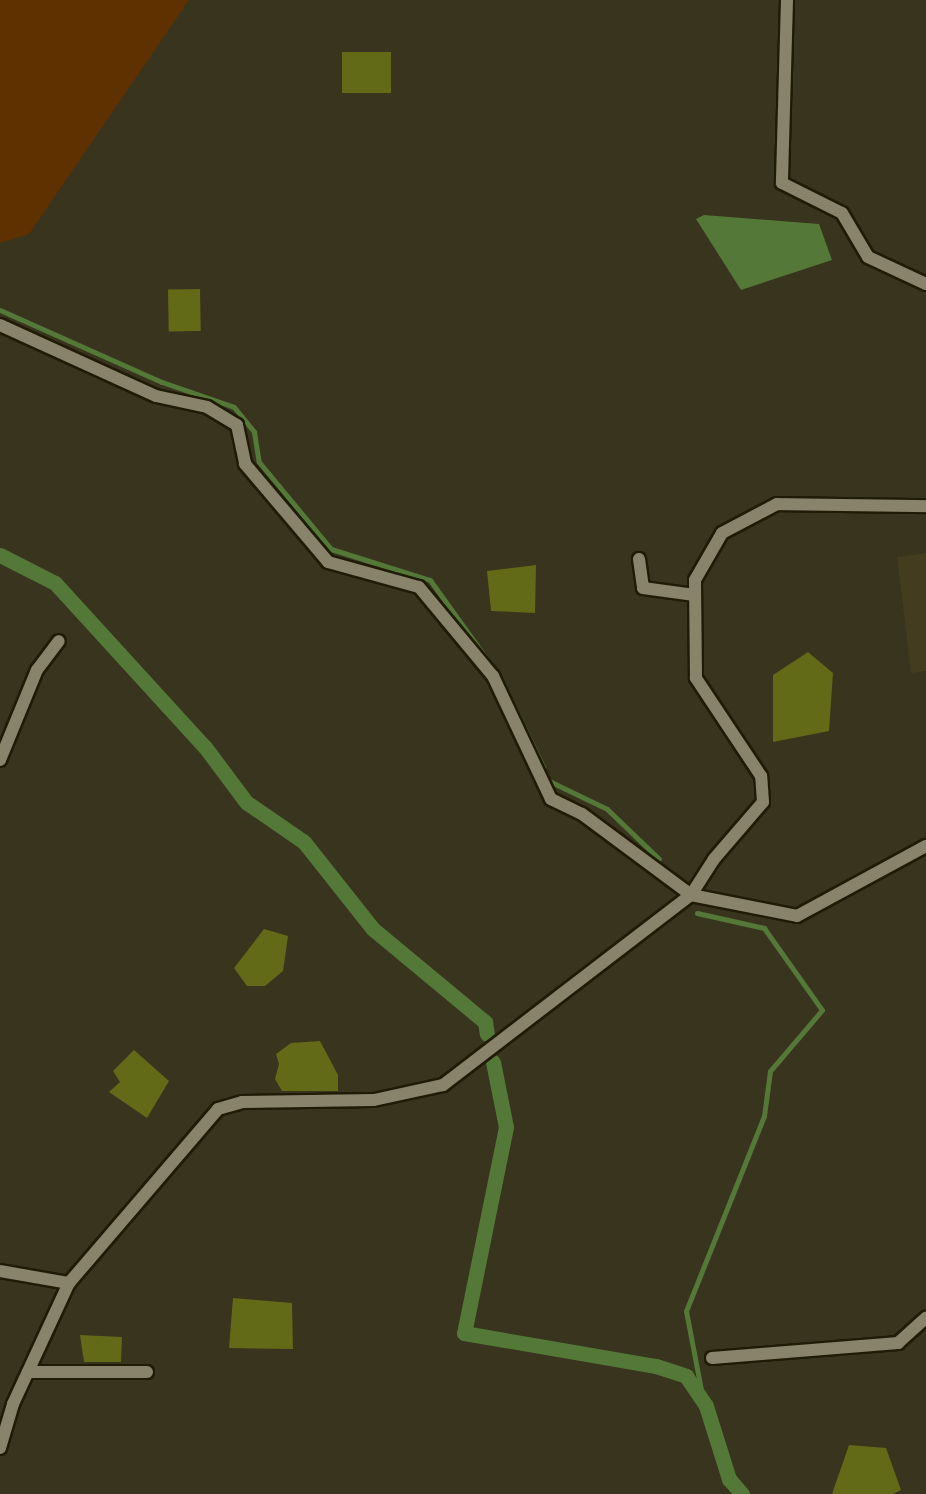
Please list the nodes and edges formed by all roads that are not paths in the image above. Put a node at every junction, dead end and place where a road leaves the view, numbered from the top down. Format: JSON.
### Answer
{"nodes":[{"id":1,"x":787,"y":0,"type":"edge"},
{"id":2,"x":926,"y":284,"type":"edge"},
{"id":3,"x":0,"y":325,"type":"edge"},
{"id":4,"x":926,"y":506,"type":"edge"},
{"id":5,"x":639,"y":559,"type":"dead end"},
{"id":6,"x":695,"y":595,"type":"junction"},
{"id":7,"x":59,"y":641,"type":"dead end"},
{"id":8,"x":0,"y":760,"type":"edge"},
{"id":9,"x":926,"y":846,"type":"edge"},
{"id":10,"x":691,"y":895,"type":"junction"},
{"id":11,"x":0,"y":1270,"type":"edge"},
{"id":12,"x":68,"y":1283,"type":"junction"},
{"id":13,"x":926,"y":1318,"type":"edge"},
{"id":14,"x":712,"y":1358,"type":"dead end"},
{"id":15,"x":28,"y":1372,"type":"junction"},
{"id":16,"x":148,"y":1372,"type":"dead end"},
{"id":17,"x":0,"y":1448,"type":"edge"}],
"edges":[{"from":1,"to":2,"type":"street"},
{"from":3,"to":10,"type":"street"},
{"from":4,"to":6,"type":"street"},
{"from":5,"to":6,"type":"street"},
{"from":6,"to":10,"type":"street"},
{"from":7,"to":8,"type":"street"},
{"from":9,"to":10,"type":"street"},
{"from":10,"to":12,"type":"street"},
{"from":11,"to":12,"type":"street"},
{"from":12,"to":15,"type":"street"},
{"from":13,"to":14,"type":"street"},
{"from":15,"to":16,"type":"street"},
{"from":15,"to":17,"type":"street"}]}
